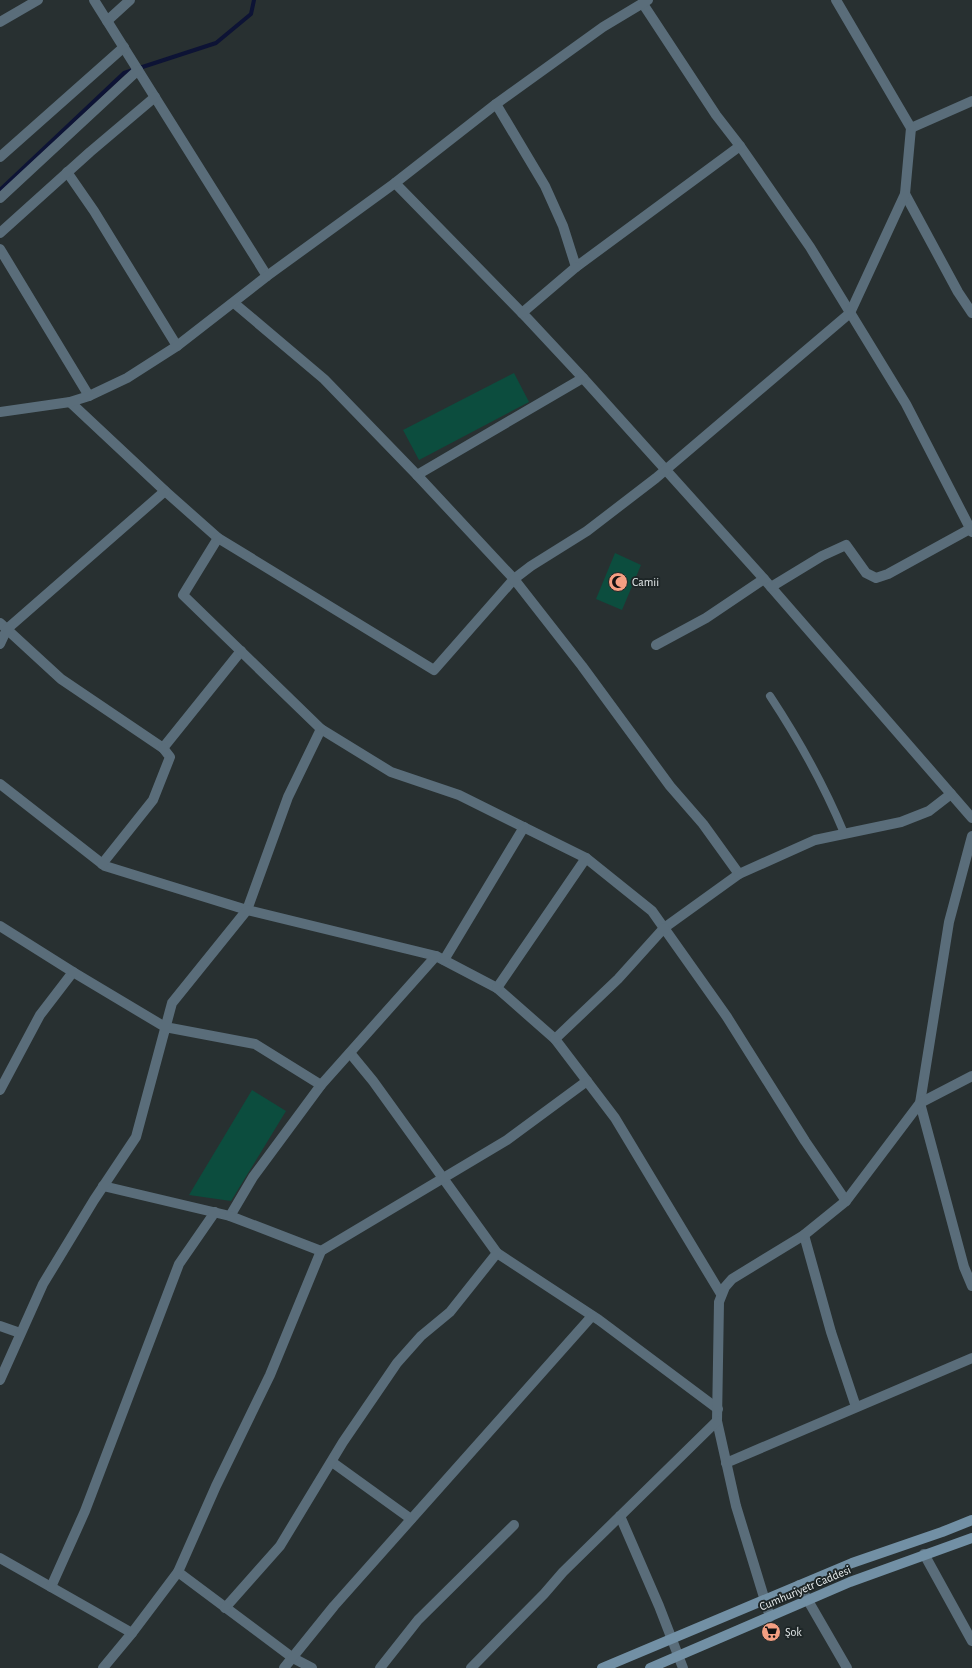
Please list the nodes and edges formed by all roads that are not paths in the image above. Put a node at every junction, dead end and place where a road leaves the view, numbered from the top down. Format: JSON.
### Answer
{"nodes":[{"id":1,"x":38,"y":0,"type":"edge"},
{"id":2,"x":94,"y":0,"type":"edge"},
{"id":3,"x":130,"y":0,"type":"edge"},
{"id":4,"x":836,"y":0,"type":"edge"},
{"id":5,"x":646,"y":2,"type":"edge"},
{"id":6,"x":107,"y":21,"type":"junction"},
{"id":7,"x":0,"y":22,"type":"edge"},
{"id":8,"x":124,"y":47,"type":"junction"},
{"id":9,"x":138,"y":70,"type":"junction"},
{"id":10,"x":155,"y":97,"type":"junction"},
{"id":11,"x":972,"y":101,"type":"edge"},
{"id":12,"x":496,"y":104,"type":"junction"},
{"id":13,"x":910,"y":128,"type":"junction"},
{"id":14,"x":740,"y":146,"type":"junction"},
{"id":15,"x":0,"y":157,"type":"edge"},
{"id":16,"x":67,"y":172,"type":"junction"},
{"id":17,"x":395,"y":183,"type":"junction"},
{"id":18,"x":906,"y":194,"type":"junction"},
{"id":19,"x":0,"y":198,"type":"edge"},
{"id":20,"x":0,"y":233,"type":"edge"},
{"id":21,"x":0,"y":249,"type":"edge"},
{"id":22,"x":576,"y":267,"type":"junction"},
{"id":23,"x":267,"y":276,"type":"junction"},
{"id":24,"x":234,"y":303,"type":"junction"},
{"id":25,"x":522,"y":313,"type":"junction"},
{"id":26,"x":850,"y":313,"type":"junction"},
{"id":27,"x":972,"y":313,"type":"edge"},
{"id":28,"x":177,"y":346,"type":"junction"},
{"id":29,"x":583,"y":378,"type":"junction"},
{"id":30,"x":89,"y":396,"type":"junction"},
{"id":31,"x":70,"y":402,"type":"junction"},
{"id":32,"x":0,"y":412,"type":"edge"},
{"id":33,"x":665,"y":471,"type":"junction"},
{"id":34,"x":417,"y":475,"type":"junction"},
{"id":35,"x":165,"y":491,"type":"junction"},
{"id":36,"x":971,"y":530,"type":"edge"},
{"id":37,"x":218,"y":538,"type":"junction"},
{"id":38,"x":514,"y":579,"type":"junction"},
{"id":39,"x":767,"y":583,"type":"junction"},
{"id":40,"x":4,"y":626,"type":"edge"},
{"id":41,"x":0,"y":644,"type":"edge"},
{"id":42,"x":656,"y":645,"type":"dead end"},
{"id":43,"x":240,"y":651,"type":"junction"},
{"id":44,"x":770,"y":696,"type":"dead end"},
{"id":45,"x":321,"y":729,"type":"junction"},
{"id":46,"x":162,"y":748,"type":"junction"},
{"id":47,"x":0,"y":784,"type":"edge"},
{"id":48,"x":951,"y":794,"type":"junction"},
{"id":49,"x":972,"y":818,"type":"edge"},
{"id":50,"x":524,"y":827,"type":"junction"},
{"id":51,"x":844,"y":834,"type":"junction"},
{"id":52,"x":972,"y":838,"type":"edge"},
{"id":53,"x":586,"y":858,"type":"junction"},
{"id":54,"x":102,"y":864,"type":"junction"},
{"id":55,"x":739,"y":874,"type":"junction"},
{"id":56,"x":247,"y":910,"type":"junction"},
{"id":57,"x":0,"y":926,"type":"edge"},
{"id":58,"x":664,"y":928,"type":"junction"},
{"id":59,"x":440,"y":958,"type":"junction"},
{"id":60,"x":73,"y":972,"type":"junction"},
{"id":61,"x":497,"y":988,"type":"junction"},
{"id":62,"x":165,"y":1027,"type":"junction"},
{"id":63,"x":555,"y":1040,"type":"junction"},
{"id":64,"x":350,"y":1053,"type":"junction"},
{"id":65,"x":972,"y":1076,"type":"edge"},
{"id":66,"x":587,"y":1081,"type":"junction"},
{"id":67,"x":321,"y":1085,"type":"junction"},
{"id":68,"x":0,"y":1090,"type":"edge"},
{"id":69,"x":920,"y":1103,"type":"junction"},
{"id":70,"x":443,"y":1178,"type":"junction"},
{"id":71,"x":103,"y":1186,"type":"junction"},
{"id":72,"x":846,"y":1201,"type":"junction"},
{"id":73,"x":215,"y":1212,"type":"junction"},
{"id":74,"x":230,"y":1216,"type":"junction"},
{"id":75,"x":804,"y":1235,"type":"junction"},
{"id":76,"x":321,"y":1251,"type":"junction"},
{"id":77,"x":497,"y":1253,"type":"junction"},
{"id":78,"x":968,"y":1266,"type":"edge"},
{"id":79,"x":972,"y":1286,"type":"edge"},
{"id":80,"x":721,"y":1294,"type":"junction"},
{"id":81,"x":592,"y":1316,"type":"junction"},
{"id":82,"x":0,"y":1326,"type":"edge"},
{"id":83,"x":20,"y":1333,"type":"junction"},
{"id":84,"x":972,"y":1358,"type":"edge"},
{"id":85,"x":0,"y":1380,"type":"edge"},
{"id":86,"x":856,"y":1407,"type":"junction"},
{"id":87,"x":718,"y":1409,"type":"junction"},
{"id":88,"x":717,"y":1421,"type":"junction"},
{"id":89,"x":332,"y":1462,"type":"junction"},
{"id":90,"x":726,"y":1463,"type":"junction"},
{"id":91,"x":620,"y":1516,"type":"junction"},
{"id":92,"x":411,"y":1518,"type":"junction"},
{"id":93,"x":972,"y":1520,"type":"edge"},
{"id":94,"x":514,"y":1525,"type":"dead end"},
{"id":95,"x":972,"y":1538,"type":"edge"},
{"id":96,"x":924,"y":1554,"type":"junction"},
{"id":97,"x":0,"y":1558,"type":"edge"},
{"id":98,"x":178,"y":1572,"type":"junction"},
{"id":99,"x":799,"y":1585,"type":"junction"},
{"id":100,"x":51,"y":1587,"type":"junction"},
{"id":101,"x":764,"y":1599,"type":"junction"},
{"id":102,"x":807,"y":1600,"type":"junction"},
{"id":103,"x":225,"y":1608,"type":"junction"},
{"id":104,"x":770,"y":1617,"type":"junction"},
{"id":105,"x":132,"y":1633,"type":"junction"},
{"id":106,"x":672,"y":1638,"type":"junction"},
{"id":107,"x":972,"y":1641,"type":"edge"},
{"id":108,"x":679,"y":1657,"type":"junction"},
{"id":109,"x":293,"y":1658,"type":"junction"},
{"id":110,"x":103,"y":1668,"type":"edge"},
{"id":111,"x":284,"y":1668,"type":"edge"},
{"id":112,"x":312,"y":1668,"type":"edge"},
{"id":113,"x":380,"y":1668,"type":"edge"},
{"id":114,"x":471,"y":1668,"type":"edge"},
{"id":115,"x":602,"y":1668,"type":"edge"},
{"id":116,"x":650,"y":1668,"type":"edge"},
{"id":117,"x":683,"y":1668,"type":"edge"},
{"id":118,"x":847,"y":1668,"type":"edge"}],
"edges":[{"from":1,"to":7,"type":"street"},
{"from":2,"to":6,"type":"street"},
{"from":3,"to":6,"type":"street"},
{"from":4,"to":13,"type":"street"},
{"from":5,"to":12,"type":"street"},
{"from":5,"to":14,"type":"street"},
{"from":6,"to":8,"type":"street"},
{"from":8,"to":9,"type":"street"},
{"from":8,"to":15,"type":"street"},
{"from":9,"to":10,"type":"street"},
{"from":9,"to":19,"type":"street"},
{"from":10,"to":16,"type":"street"},
{"from":10,"to":23,"type":"street"},
{"from":11,"to":13,"type":"street"},
{"from":12,"to":17,"type":"street"},
{"from":12,"to":22,"type":"street"},
{"from":13,"to":18,"type":"street"},
{"from":14,"to":22,"type":"street"},
{"from":14,"to":26,"type":"street"},
{"from":16,"to":20,"type":"street"},
{"from":16,"to":28,"type":"street"},
{"from":17,"to":23,"type":"street"},
{"from":17,"to":25,"type":"street"},
{"from":18,"to":26,"type":"street"},
{"from":18,"to":27,"type":"street"},
{"from":21,"to":30,"type":"street"},
{"from":22,"to":25,"type":"street"},
{"from":23,"to":24,"type":"street"},
{"from":24,"to":28,"type":"street"},
{"from":24,"to":34,"type":"street"},
{"from":25,"to":29,"type":"street"},
{"from":26,"to":33,"type":"street"},
{"from":26,"to":36,"type":"street"},
{"from":28,"to":30,"type":"street"},
{"from":29,"to":33,"type":"street"},
{"from":29,"to":34,"type":"street"},
{"from":30,"to":31,"type":"street"},
{"from":31,"to":32,"type":"street"},
{"from":31,"to":35,"type":"street"},
{"from":33,"to":38,"type":"street"},
{"from":33,"to":39,"type":"street"},
{"from":34,"to":38,"type":"street"},
{"from":35,"to":37,"type":"street"},
{"from":35,"to":40,"type":"street"},
{"from":36,"to":39,"type":"street"},
{"from":37,"to":38,"type":"street"},
{"from":37,"to":43,"type":"street"},
{"from":38,"to":55,"type":"street"},
{"from":39,"to":42,"type":"street"},
{"from":39,"to":48,"type":"street"},
{"from":40,"to":41,"type":"street"},
{"from":40,"to":46,"type":"street"},
{"from":43,"to":45,"type":"street"},
{"from":43,"to":46,"type":"street"},
{"from":44,"to":51,"type":"lane"},
{"from":45,"to":50,"type":"street"},
{"from":45,"to":56,"type":"street"},
{"from":46,"to":54,"type":"street"},
{"from":47,"to":54,"type":"street"},
{"from":48,"to":49,"type":"street"},
{"from":48,"to":51,"type":"street"},
{"from":50,"to":53,"type":"street"},
{"from":50,"to":59,"type":"street"},
{"from":51,"to":55,"type":"street"},
{"from":52,"to":69,"type":"street"},
{"from":53,"to":58,"type":"street"},
{"from":53,"to":61,"type":"street"},
{"from":54,"to":56,"type":"street"},
{"from":55,"to":58,"type":"street"},
{"from":56,"to":59,"type":"street"},
{"from":56,"to":62,"type":"street"},
{"from":57,"to":60,"type":"street"},
{"from":58,"to":63,"type":"street"},
{"from":58,"to":72,"type":"street"},
{"from":59,"to":61,"type":"street"},
{"from":59,"to":64,"type":"street"},
{"from":60,"to":62,"type":"street"},
{"from":60,"to":68,"type":"street"},
{"from":61,"to":63,"type":"street"},
{"from":62,"to":67,"type":"street"},
{"from":62,"to":71,"type":"street"},
{"from":63,"to":66,"type":"street"},
{"from":64,"to":67,"type":"street"},
{"from":64,"to":70,"type":"street"},
{"from":65,"to":69,"type":"street"},
{"from":66,"to":70,"type":"street"},
{"from":66,"to":80,"type":"street"},
{"from":67,"to":74,"type":"street"},
{"from":69,"to":72,"type":"street"},
{"from":69,"to":78,"type":"street"},
{"from":70,"to":76,"type":"street"},
{"from":70,"to":77,"type":"street"},
{"from":71,"to":73,"type":"street"},
{"from":71,"to":83,"type":"street"},
{"from":72,"to":75,"type":"street"},
{"from":73,"to":74,"type":"street"},
{"from":73,"to":100,"type":"street"},
{"from":74,"to":76,"type":"street"},
{"from":75,"to":80,"type":"street"},
{"from":75,"to":86,"type":"street"},
{"from":76,"to":98,"type":"street"},
{"from":77,"to":81,"type":"street"},
{"from":77,"to":89,"type":"street"},
{"from":78,"to":79,"type":"street"},
{"from":80,"to":87,"type":"street"},
{"from":81,"to":87,"type":"street"},
{"from":81,"to":92,"type":"street"},
{"from":82,"to":83,"type":"street"},
{"from":83,"to":85,"type":"street"},
{"from":84,"to":86,"type":"street"},
{"from":86,"to":90,"type":"street"},
{"from":87,"to":88,"type":"street"},
{"from":88,"to":90,"type":"street"},
{"from":88,"to":91,"type":"street"},
{"from":89,"to":92,"type":"street"},
{"from":89,"to":103,"type":"street"},
{"from":90,"to":101,"type":"street"},
{"from":91,"to":106,"type":"street"},
{"from":91,"to":114,"type":"street"},
{"from":92,"to":109,"type":"street"},
{"from":93,"to":99,"type":"main road"},
{"from":94,"to":113,"type":"street"},
{"from":95,"to":96,"type":"main road","name":"Cumhuriyetr Caddesi"},
{"from":96,"to":102,"type":"main road","name":"Cumhuriyetr Caddesi"},
{"from":96,"to":107,"type":"street"},
{"from":97,"to":100,"type":"street"},
{"from":98,"to":103,"type":"street"},
{"from":98,"to":105,"type":"street"},
{"from":99,"to":101,"type":"main road"},
{"from":99,"to":102,"type":"street"},
{"from":100,"to":105,"type":"street"},
{"from":101,"to":104,"type":"street"},
{"from":101,"to":106,"type":"main road"},
{"from":102,"to":104,"type":"main road","name":"Cumhuriyetr Caddesi"},
{"from":102,"to":118,"type":"street"},
{"from":103,"to":109,"type":"street"},
{"from":104,"to":108,"type":"main road","name":"Cumhuriyetr Caddesi"},
{"from":105,"to":110,"type":"street"},
{"from":106,"to":108,"type":"street"},
{"from":106,"to":115,"type":"main road"},
{"from":108,"to":116,"type":"main road","name":"Cumhuriyetr Caddesi"},
{"from":108,"to":117,"type":"street"},
{"from":109,"to":111,"type":"street"},
{"from":109,"to":112,"type":"street"}]}
